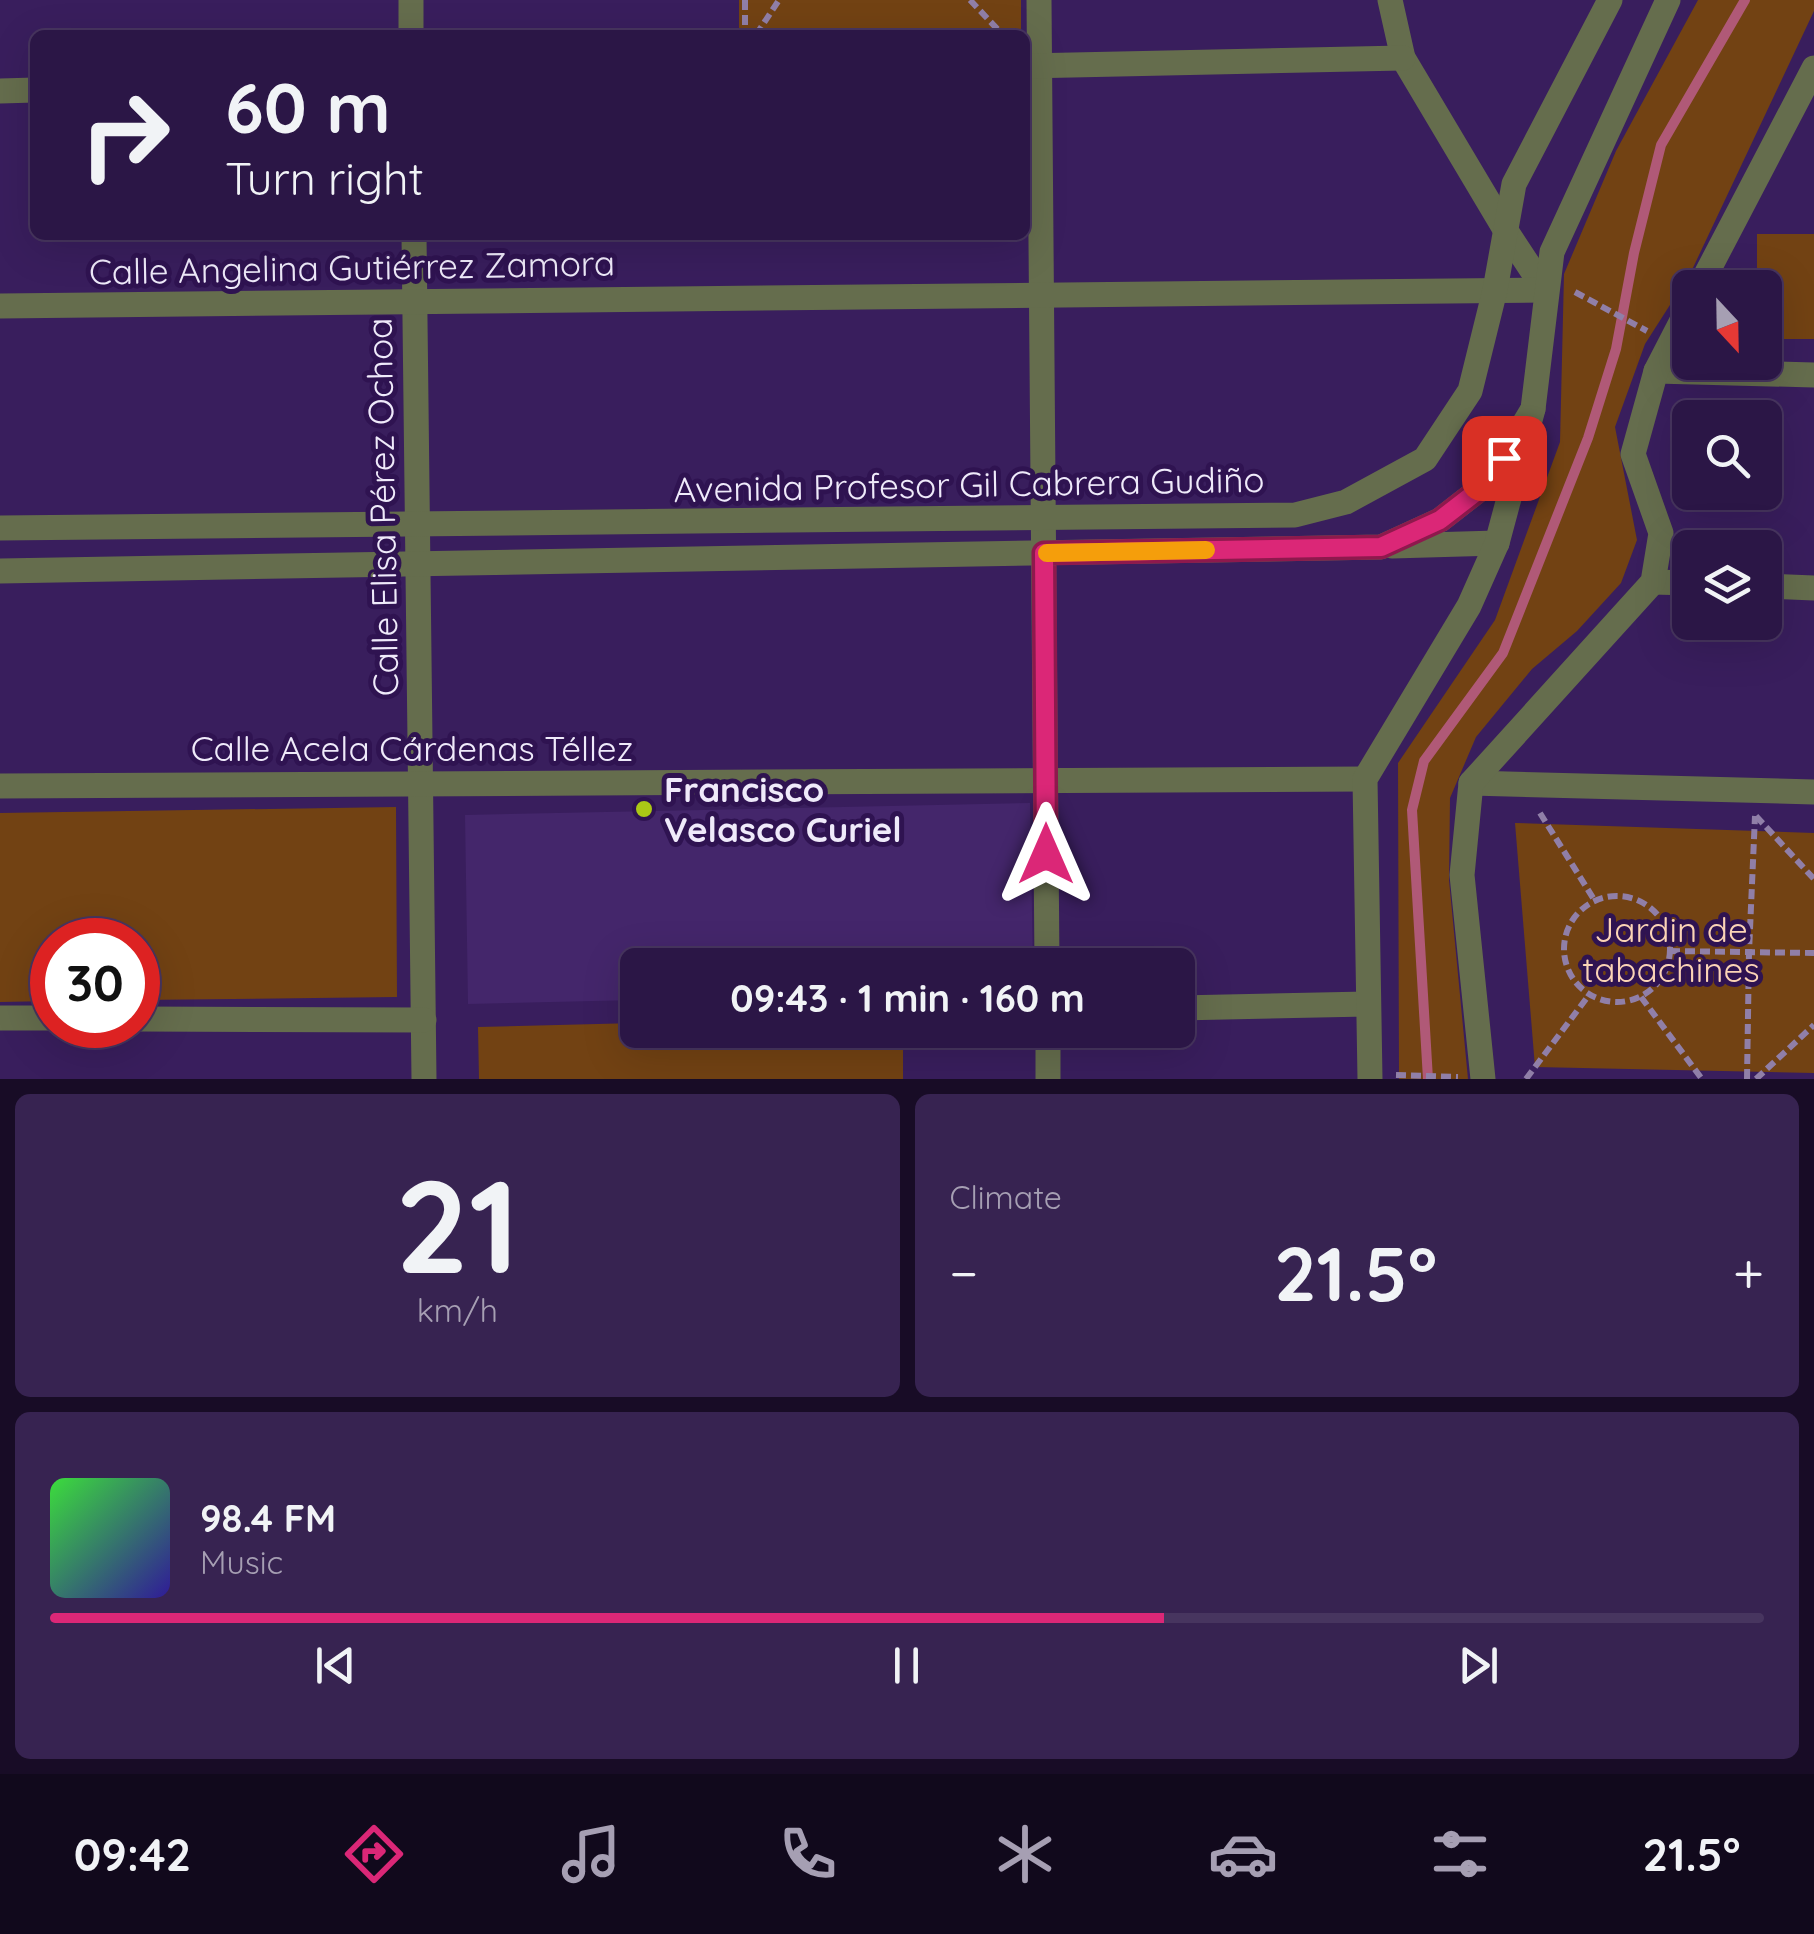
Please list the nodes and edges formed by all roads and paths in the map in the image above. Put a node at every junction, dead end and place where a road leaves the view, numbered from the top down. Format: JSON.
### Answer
{"nodes":[{"id":1,"x":411,"y":0,"type":"edge"},
{"id":2,"x":745,"y":0,"type":"edge"},
{"id":3,"x":780,"y":0,"type":"edge"},
{"id":4,"x":970,"y":0,"type":"edge"},
{"id":5,"x":1039,"y":0,"type":"edge"},
{"id":6,"x":1610,"y":0,"type":"edge"},
{"id":7,"x":1668,"y":0,"type":"edge"},
{"id":8,"x":1394,"y":5,"type":"edge"},
{"id":9,"x":411,"y":30,"type":"edge"},
{"id":10,"x":745,"y":30,"type":"edge"},
{"id":11,"x":759,"y":30,"type":"edge"},
{"id":12,"x":998,"y":30,"type":"edge"},
{"id":13,"x":1403,"y":58,"type":"junction"},
{"id":14,"x":1032,"y":66,"type":"edge"},
{"id":15,"x":1814,"y":68,"type":"edge"},
{"id":16,"x":0,"y":90,"type":"edge"},
{"id":17,"x":30,"y":90,"type":"edge"},
{"id":18,"x":1506,"y":230,"type":"junction"},
{"id":19,"x":414,"y":240,"type":"edge"},
{"id":20,"x":1708,"y":270,"type":"edge"},
{"id":21,"x":1554,"y":288,"type":"junction"},
{"id":22,"x":1495,"y":290,"type":"junction"},
{"id":23,"x":1041,"y":295,"type":"junction"},
{"id":24,"x":414,"y":302,"type":"junction"},
{"id":25,"x":0,"y":306,"type":"edge"},
{"id":26,"x":1650,"y":332,"type":"dead end"},
{"id":27,"x":1672,"y":340,"type":"edge"},
{"id":28,"x":1656,"y":371,"type":"junction"},
{"id":29,"x":1814,"y":376,"type":"edge"},
{"id":30,"x":1533,"y":409,"type":"junction"},
{"id":31,"x":1044,"y":518,"type":"junction"},
{"id":32,"x":417,"y":524,"type":"junction"},
{"id":33,"x":0,"y":528,"type":"edge"},
{"id":34,"x":1497,"y":543,"type":"junction"},
{"id":35,"x":1381,"y":547,"type":"junction"},
{"id":36,"x":1044,"y":553,"type":"junction"},
{"id":37,"x":418,"y":564,"type":"junction"},
{"id":38,"x":0,"y":570,"type":"edge"},
{"id":39,"x":1653,"y":582,"type":"junction"},
{"id":40,"x":1672,"y":583,"type":"edge"},
{"id":41,"x":1782,"y":587,"type":"edge"},
{"id":42,"x":1814,"y":588,"type":"edge"},
{"id":43,"x":1365,"y":778,"type":"junction"},
{"id":44,"x":1046,"y":780,"type":"junction"},
{"id":45,"x":420,"y":783,"type":"junction"},
{"id":46,"x":1470,"y":783,"type":"junction"},
{"id":47,"x":0,"y":786,"type":"edge"},
{"id":48,"x":1814,"y":792,"type":"edge"},
{"id":49,"x":1539,"y":811,"type":"dead end"},
{"id":50,"x":1814,"y":879,"type":"edge"},
{"id":51,"x":1595,"y":901,"type":"junction"},
{"id":52,"x":1047,"y":948,"type":"edge"},
{"id":53,"x":1670,"y":950,"type":"junction"},
{"id":54,"x":1748,"y":952,"type":"junction"},
{"id":55,"x":1814,"y":952,"type":"edge"},
{"id":56,"x":1589,"y":994,"type":"junction"},
{"id":57,"x":1641,"y":996,"type":"junction"},
{"id":58,"x":1367,"y":1004,"type":"junction"},
{"id":59,"x":1195,"y":1008,"type":"edge"},
{"id":60,"x":0,"y":1018,"type":"edge"},
{"id":61,"x":30,"y":1018,"type":"edge"},
{"id":62,"x":160,"y":1018,"type":"edge"},
{"id":63,"x":424,"y":1020,"type":"junction"},
{"id":64,"x":1814,"y":1025,"type":"edge"},
{"id":65,"x":1048,"y":1048,"type":"edge"},
{"id":66,"x":1408,"y":1075,"type":"dead end"},
{"id":67,"x":1451,"y":1077,"type":"edge"},
{"id":68,"x":424,"y":1079,"type":"edge"},
{"id":69,"x":1048,"y":1079,"type":"edge"},
{"id":70,"x":1370,"y":1079,"type":"edge"},
{"id":71,"x":1483,"y":1079,"type":"edge"},
{"id":72,"x":1526,"y":1079,"type":"edge"},
{"id":73,"x":1702,"y":1079,"type":"edge"},
{"id":74,"x":1747,"y":1079,"type":"edge"},
{"id":75,"x":1756,"y":1079,"type":"edge"}],
"edges":[{"from":1,"to":9,"type":"street"},
{"from":2,"to":10,"type":"path"},
{"from":3,"to":11,"type":"path"},
{"from":4,"to":12,"type":"path"},
{"from":5,"to":14,"type":"street"},
{"from":6,"to":18,"type":"street","name":"Avenida Profesor Gil Cabrera Gudiño"},
{"from":7,"to":21,"type":"street","name":"Avenida Profesor Gil Cabrera Gudiño"},
{"from":8,"to":13,"type":"street"},
{"from":13,"to":14,"type":"street"},
{"from":13,"to":18,"type":"street"},
{"from":14,"to":23,"type":"street"},
{"from":15,"to":20,"type":"street"},
{"from":16,"to":17,"type":"street"},
{"from":18,"to":21,"type":"street"},
{"from":18,"to":22,"type":"street","name":"Avenida Profesor Gil Cabrera Gudiño"},
{"from":19,"to":24,"type":"street","name":"Calle Elisa Pérez Ochoa"},
{"from":21,"to":22,"type":"street","name":"Calle Angelina Gutiérrez Zamora"},
{"from":21,"to":26,"type":"path"},
{"from":21,"to":30,"type":"street","name":"Avenida Profesor Gil Cabrera Gudiño"},
{"from":22,"to":23,"type":"street","name":"Calle Angelina Gutiérrez Zamora"},
{"from":22,"to":31,"type":"street","name":"Avenida Profesor Gil Cabrera Gudiño"},
{"from":23,"to":24,"type":"street","name":"Calle Angelina Gutiérrez Zamora"},
{"from":23,"to":31,"type":"street"},
{"from":24,"to":25,"type":"street","name":"Calle Angelina Gutiérrez Zamora"},
{"from":24,"to":32,"type":"street","name":"Calle Elisa Pérez Ochoa"},
{"from":27,"to":28,"type":"street"},
{"from":28,"to":29,"type":"street"},
{"from":28,"to":39,"type":"street"},
{"from":30,"to":34,"type":"street","name":"Avenida Profesor Gil Cabrera Gudiño"},
{"from":30,"to":35,"type":"street","name":"Avenida Profesor Gil Cabrera Gudiño"},
{"from":31,"to":32,"type":"street","name":"Avenida Profesor Gil Cabrera Gudiño"},
{"from":31,"to":36,"type":"street"},
{"from":32,"to":33,"type":"street","name":"Avenida Profesor Gil Cabrera Gudiño"},
{"from":32,"to":37,"type":"street","name":"Calle Elisa Pérez Ochoa"},
{"from":34,"to":35,"type":"street","name":"Avenida Profesor Gil Cabrera Gudiño"},
{"from":34,"to":43,"type":"street"},
{"from":35,"to":36,"type":"street","name":"Avenida Profesor Gil Cabrera Gudiño"},
{"from":36,"to":37,"type":"street","name":"Avenida Profesor Gil Cabrera Gudiño"},
{"from":36,"to":44,"type":"street"},
{"from":37,"to":38,"type":"street","name":"Avenida Profesor Gil Cabrera Gudiño"},
{"from":37,"to":45,"type":"street","name":"Calle Elisa Pérez Ochoa"},
{"from":39,"to":40,"type":"street"},
{"from":39,"to":46,"type":"street"},
{"from":41,"to":42,"type":"street"},
{"from":43,"to":44,"type":"street","name":"Calle Acela Cárdenas Téllez"},
{"from":43,"to":58,"type":"street"},
{"from":44,"to":45,"type":"street","name":"Calle Acela Cárdenas Téllez"},
{"from":44,"to":52,"type":"street"},
{"from":45,"to":47,"type":"street","name":"Calle Acela Cárdenas Téllez"},
{"from":45,"to":63,"type":"street","name":"Calle Elisa Pérez Ochoa"},
{"from":46,"to":48,"type":"street"},
{"from":46,"to":71,"type":"street"},
{"from":49,"to":51,"type":"path"},
{"from":50,"to":54,"type":"path"},
{"from":51,"to":53,"type":"path"},
{"from":51,"to":56,"type":"path"},
{"from":53,"to":54,"type":"path"},
{"from":53,"to":57,"type":"path"},
{"from":54,"to":55,"type":"path"},
{"from":54,"to":74,"type":"path"},
{"from":56,"to":57,"type":"path"},
{"from":56,"to":72,"type":"path"},
{"from":57,"to":73,"type":"path"},
{"from":58,"to":59,"type":"street"},
{"from":58,"to":70,"type":"street"},
{"from":60,"to":61,"type":"street"},
{"from":62,"to":63,"type":"street"},
{"from":63,"to":68,"type":"street","name":"Calle Elisa Pérez Ochoa"},
{"from":64,"to":75,"type":"path"},
{"from":65,"to":69,"type":"street"},
{"from":66,"to":67,"type":"path"}]}
